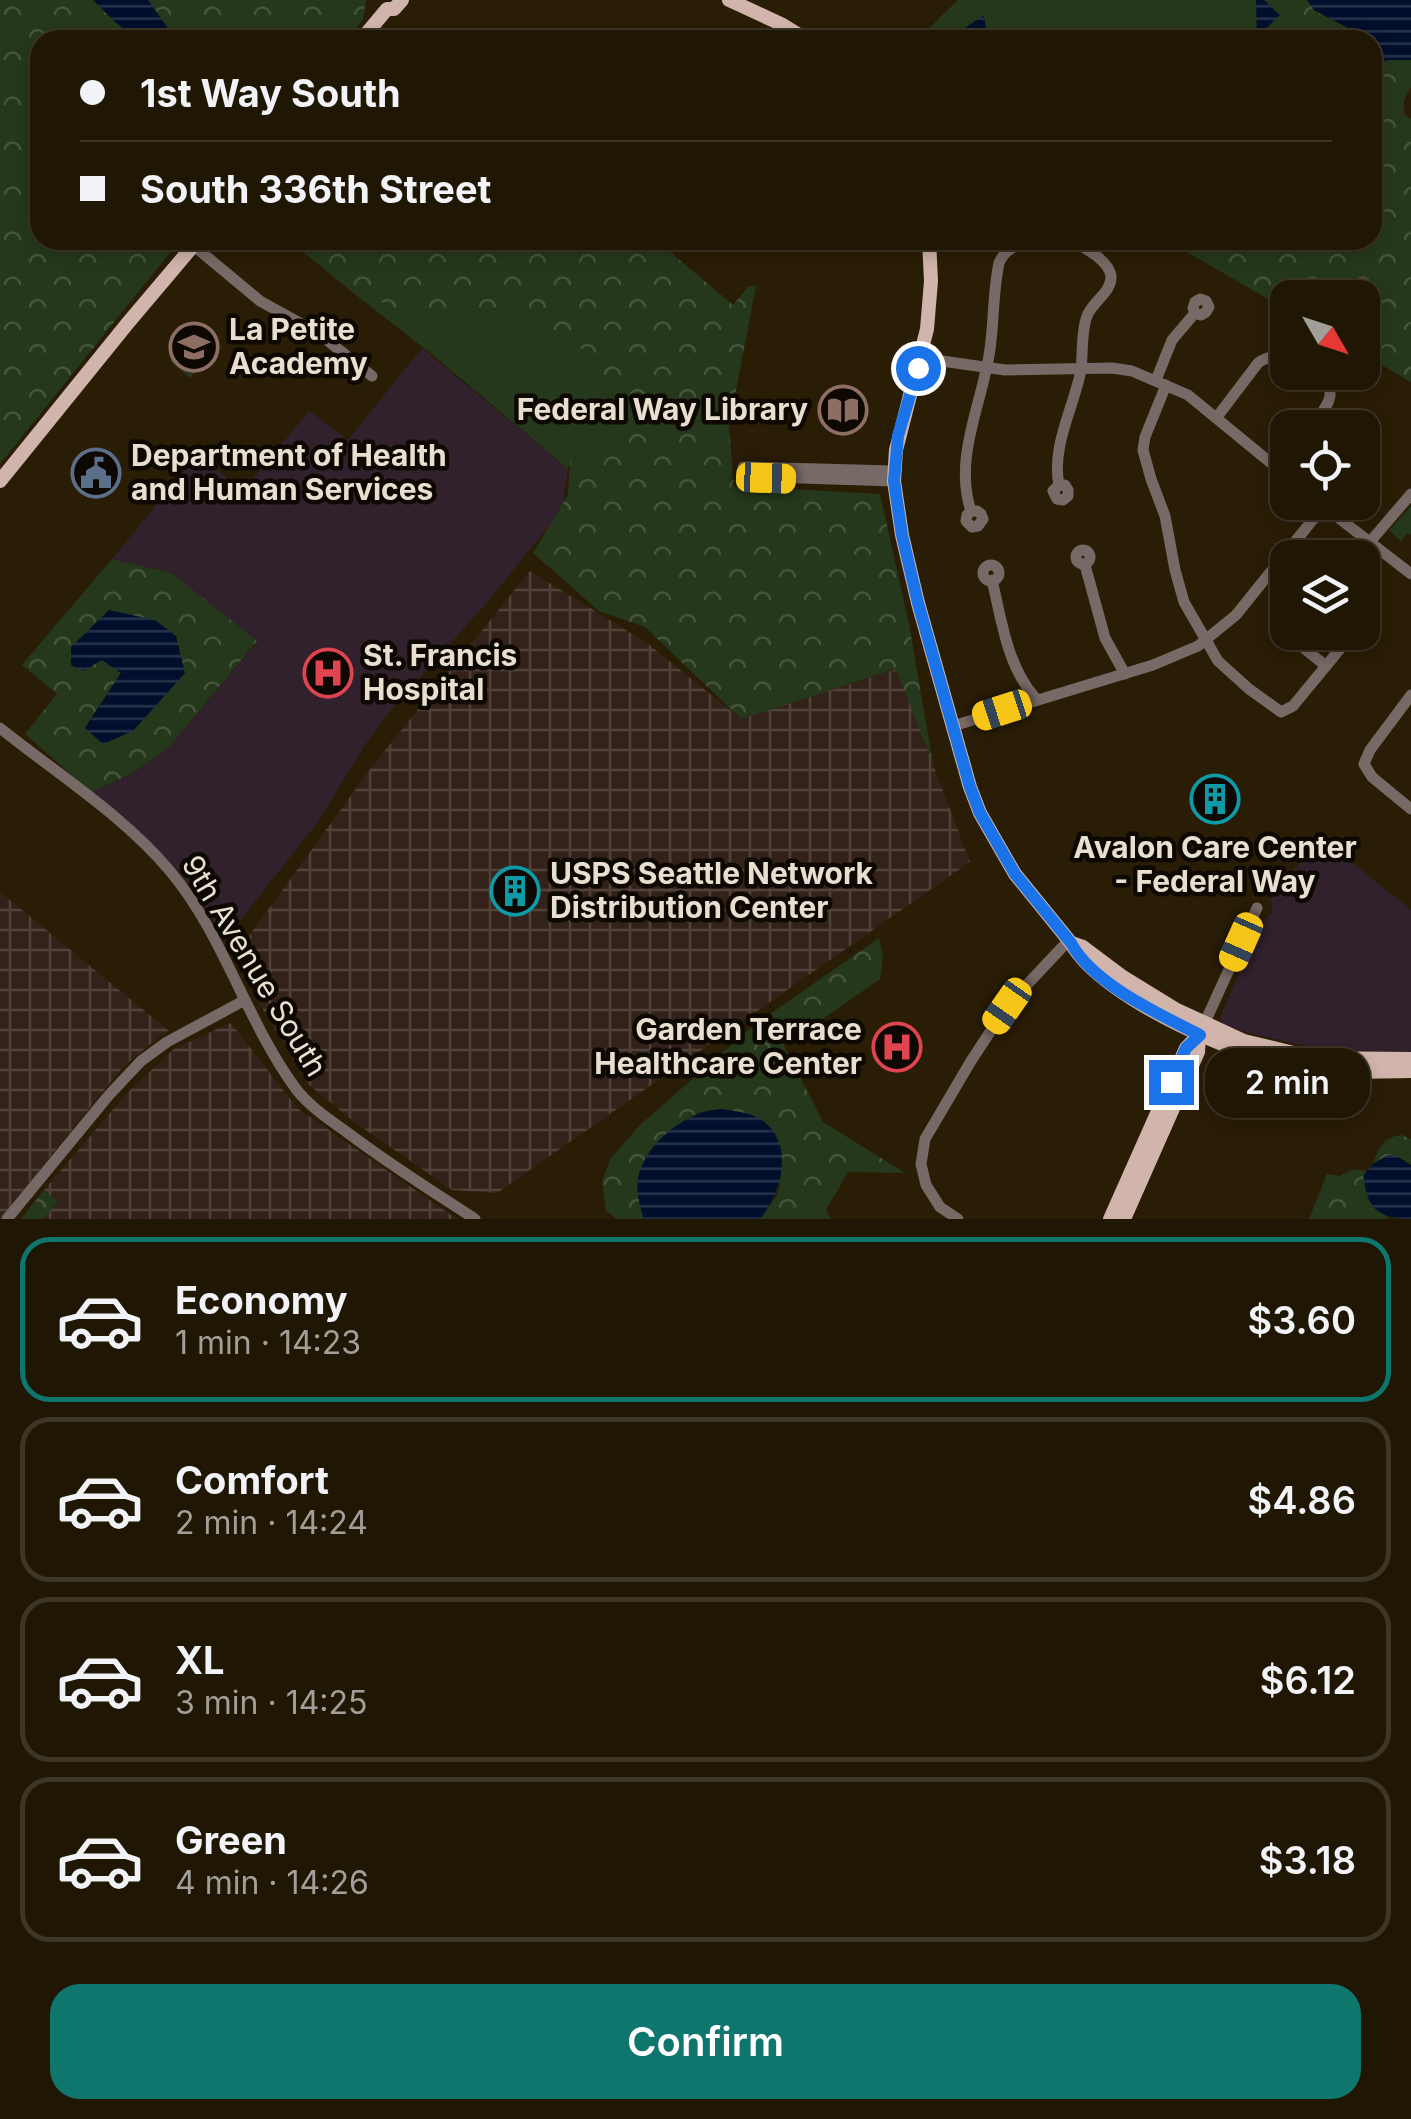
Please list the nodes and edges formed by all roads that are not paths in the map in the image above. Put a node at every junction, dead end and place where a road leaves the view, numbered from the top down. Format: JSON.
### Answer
{"nodes":[{"id":1,"x":402,"y":0,"type":"edge"},
{"id":2,"x":729,"y":0,"type":"edge"},
{"id":3,"x":386,"y":4,"type":"edge"},
{"id":4,"x":368,"y":30,"type":"edge"},
{"id":5,"x":791,"y":30,"type":"edge"},
{"id":6,"x":190,"y":250,"type":"edge"},
{"id":7,"x":204,"y":250,"type":"edge"},
{"id":8,"x":929,"y":250,"type":"edge"},
{"id":9,"x":1009,"y":250,"type":"edge"},
{"id":10,"x":1086,"y":250,"type":"edge"},
{"id":11,"x":1195,"y":313,"type":"dead end"},
{"id":12,"x":1270,"y":357,"type":"edge"},
{"id":13,"x":921,"y":358,"type":"junction"},
{"id":14,"x":986,"y":368,"type":"junction"},
{"id":15,"x":1081,"y":368,"type":"junction"},
{"id":16,"x":372,"y":376,"type":"dead end"},
{"id":17,"x":1161,"y":382,"type":"junction"},
{"id":18,"x":1217,"y":417,"type":"junction"},
{"id":19,"x":1270,"y":458,"type":"edge"},
{"id":20,"x":742,"y":472,"type":"dead end"},
{"id":21,"x":894,"y":476,"type":"junction"},
{"id":22,"x":0,"y":481,"type":"edge"},
{"id":23,"x":1059,"y":485,"type":"dead end"},
{"id":24,"x":1411,"y":494,"type":"edge"},
{"id":25,"x":971,"y":511,"type":"dead end"},
{"id":26,"x":1340,"y":520,"type":"edge"},
{"id":27,"x":1366,"y":540,"type":"edge"},
{"id":28,"x":1373,"y":540,"type":"edge"},
{"id":29,"x":1380,"y":551,"type":"edge"},
{"id":30,"x":1085,"y":564,"type":"dead end"},
{"id":31,"x":1411,"y":574,"type":"edge"},
{"id":32,"x":992,"y":580,"type":"dead end"},
{"id":33,"x":1270,"y":580,"type":"edge"},
{"id":34,"x":1205,"y":641,"type":"junction"},
{"id":35,"x":1309,"y":650,"type":"edge"},
{"id":36,"x":1339,"y":650,"type":"edge"},
{"id":37,"x":1326,"y":666,"type":"junction"},
{"id":38,"x":1124,"y":674,"type":"junction"},
{"id":39,"x":1411,"y":696,"type":"edge"},
{"id":40,"x":1036,"y":700,"type":"junction"},
{"id":41,"x":953,"y":726,"type":"junction"},
{"id":42,"x":0,"y":728,"type":"edge"},
{"id":43,"x":1411,"y":808,"type":"edge"},
{"id":44,"x":1257,"y":908,"type":"dead end"},
{"id":45,"x":1070,"y":942,"type":"junction"},
{"id":46,"x":245,"y":1000,"type":"junction"},
{"id":47,"x":1202,"y":1030,"type":"junction"},
{"id":48,"x":1411,"y":1059,"type":"edge"},
{"id":49,"x":1411,"y":1071,"type":"edge"},
{"id":50,"x":8,"y":1219,"type":"edge"},
{"id":51,"x":475,"y":1219,"type":"edge"},
{"id":52,"x":958,"y":1219,"type":"edge"},
{"id":53,"x":1110,"y":1219,"type":"edge"},
{"id":54,"x":1124,"y":1219,"type":"edge"}],
"edges":[{"from":1,"to":3,"type":"main road"},
{"from":2,"to":5,"type":"main road"},
{"from":3,"to":4,"type":"main road"},
{"from":6,"to":22,"type":"main road"},
{"from":7,"to":16,"type":"street"},
{"from":8,"to":13,"type":"main road"},
{"from":9,"to":14,"type":"street"},
{"from":10,"to":15,"type":"street"},
{"from":11,"to":17,"type":"street"},
{"from":12,"to":18,"type":"street"},
{"from":13,"to":14,"type":"street"},
{"from":13,"to":21,"type":"main road"},
{"from":14,"to":15,"type":"street"},
{"from":14,"to":25,"type":"street"},
{"from":15,"to":17,"type":"street"},
{"from":15,"to":23,"type":"street"},
{"from":17,"to":18,"type":"street"},
{"from":17,"to":34,"type":"street"},
{"from":18,"to":19,"type":"street"},
{"from":20,"to":21,"type":"street"},
{"from":21,"to":41,"type":"main road"},
{"from":24,"to":28,"type":"street"},
{"from":26,"to":27,"type":"street"},
{"from":29,"to":31,"type":"street"},
{"from":30,"to":38,"type":"street"},
{"from":32,"to":40,"type":"street"},
{"from":33,"to":34,"type":"street"},
{"from":34,"to":37,"type":"street"},
{"from":34,"to":38,"type":"street"},
{"from":35,"to":37,"type":"street"},
{"from":36,"to":37,"type":"street"},
{"from":38,"to":40,"type":"street"},
{"from":39,"to":43,"type":"street"},
{"from":40,"to":41,"type":"street"},
{"from":41,"to":45,"type":"main road"},
{"from":42,"to":46,"type":"street","name":"9th Avenue South"},
{"from":44,"to":47,"type":"street"},
{"from":45,"to":47,"type":"main road"},
{"from":45,"to":52,"type":"street"},
{"from":46,"to":50,"type":"street"},
{"from":46,"to":51,"type":"street","name":"9th Avenue South"},
{"from":47,"to":48,"type":"main road"},
{"from":47,"to":49,"type":"main road"},
{"from":47,"to":53,"type":"main road"},
{"from":47,"to":54,"type":"main road"}]}
